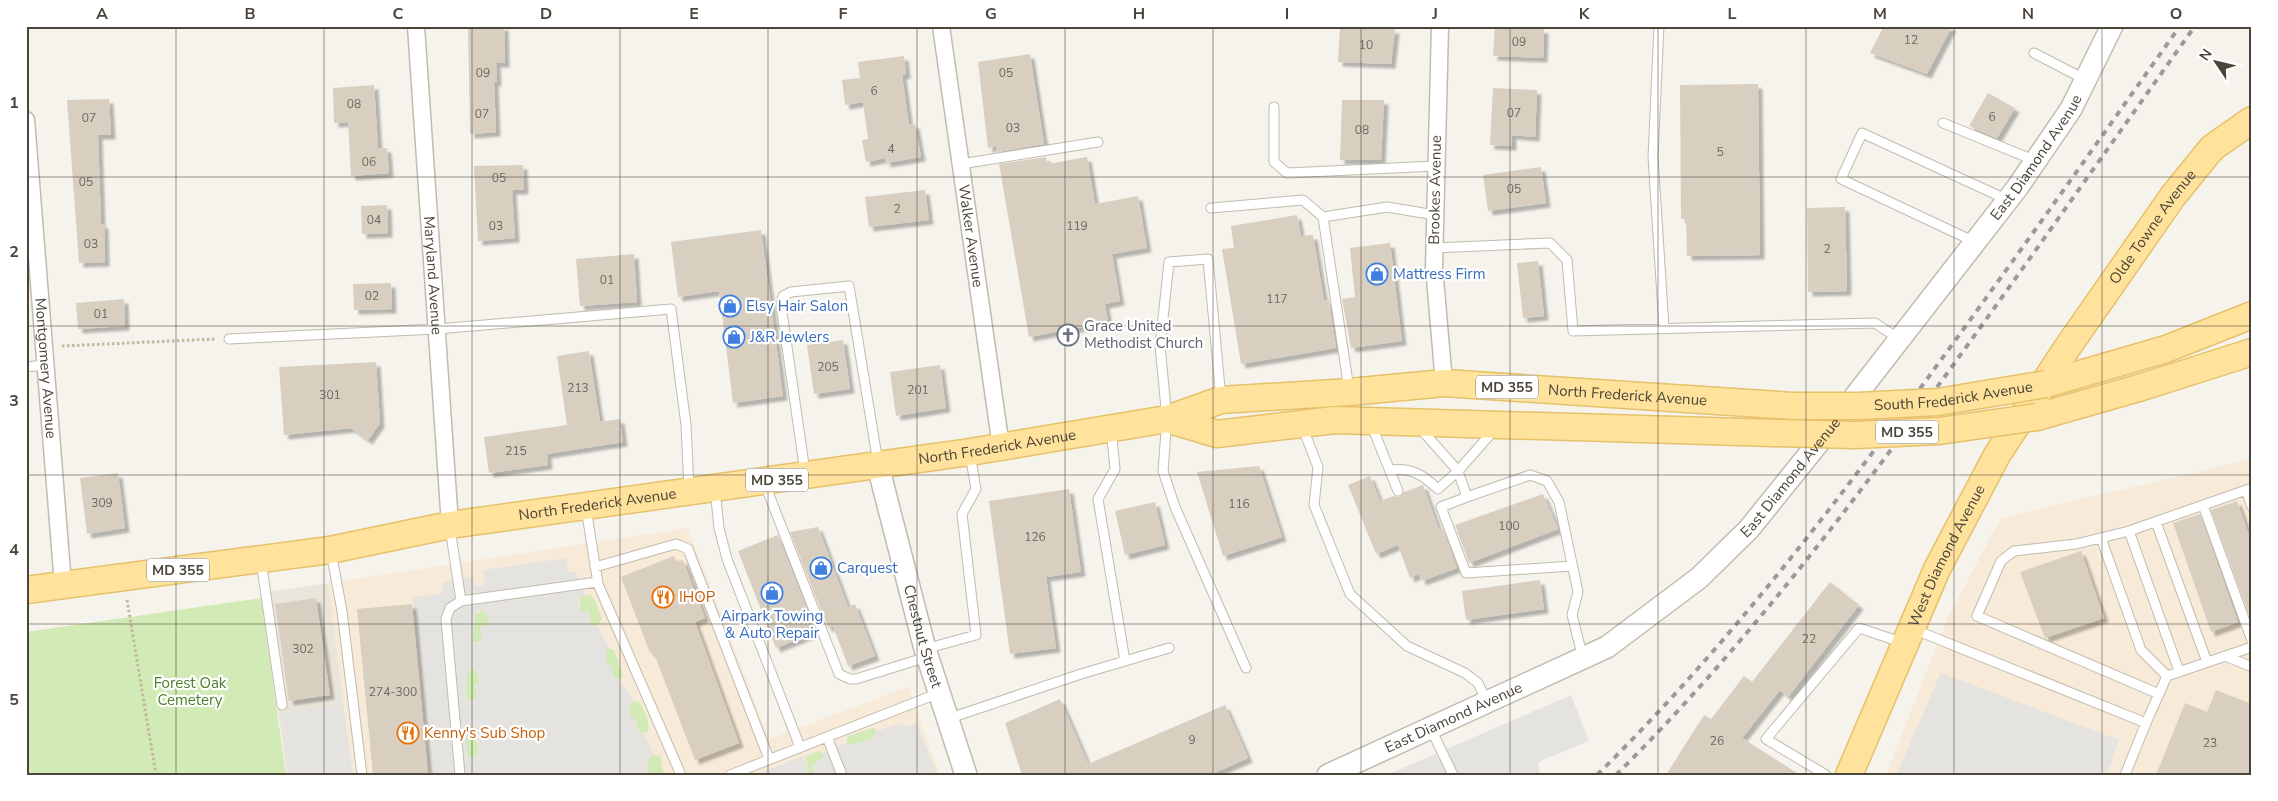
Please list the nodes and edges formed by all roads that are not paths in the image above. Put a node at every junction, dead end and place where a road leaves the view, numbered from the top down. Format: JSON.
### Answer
{"nodes":[{"id":1,"x":416,"y":26,"type":"edge"},
{"id":2,"x":941,"y":26,"type":"edge"},
{"id":3,"x":1440,"y":26,"type":"edge"},
{"id":4,"x":1659,"y":26,"type":"edge"},
{"id":5,"x":2112,"y":26,"type":"edge"},
{"id":6,"x":2034,"y":53,"type":"dead end"},
{"id":7,"x":2086,"y":80,"type":"junction"},
{"id":8,"x":1274,"y":107,"type":"dead end"},
{"id":9,"x":26,"y":120,"type":"edge"},
{"id":10,"x":2252,"y":120,"type":"edge"},
{"id":11,"x":1943,"y":124,"type":"dead end"},
{"id":12,"x":1098,"y":142,"type":"dead end"},
{"id":13,"x":2036,"y":161,"type":"junction"},
{"id":14,"x":961,"y":164,"type":"junction"},
{"id":15,"x":1436,"y":166,"type":"junction"},
{"id":16,"x":2008,"y":200,"type":"junction"},
{"id":17,"x":1211,"y":208,"type":"dead end"},
{"id":18,"x":1435,"y":215,"type":"junction"},
{"id":19,"x":1323,"y":217,"type":"junction"},
{"id":20,"x":1976,"y":242,"type":"junction"},
{"id":21,"x":1434,"y":248,"type":"junction"},
{"id":22,"x":2252,"y":314,"type":"edge"},
{"id":23,"x":1664,"y":328,"type":"junction"},
{"id":24,"x":438,"y":329,"type":"junction"},
{"id":25,"x":229,"y":339,"type":"road end"},
{"id":26,"x":1901,"y":340,"type":"junction"},
{"id":27,"x":2067,"y":348,"type":"joint"},
{"id":28,"x":2252,"y":352,"type":"edge"},
{"id":29,"x":45,"y":365,"type":"junction"},
{"id":30,"x":26,"y":367,"type":"edge"},
{"id":31,"x":1444,"y":383,"type":"junction"},
{"id":32,"x":1350,"y":392,"type":"junction"},
{"id":33,"x":1221,"y":400,"type":"junction"},
{"id":34,"x":1793,"y":406,"type":"joint"},
{"id":35,"x":1167,"y":419,"type":"junction"},
{"id":36,"x":1370,"y":421,"type":"junction"},
{"id":37,"x":1415,"y":422,"type":"junction"},
{"id":38,"x":1301,"y":424,"type":"junction"},
{"id":39,"x":1501,"y":424,"type":"junction"},
{"id":40,"x":1111,"y":429,"type":"junction"},
{"id":41,"x":1775,"y":433,"type":"joint"},
{"id":42,"x":1001,"y":447,"type":"junction"},
{"id":43,"x":970,"y":452,"type":"junction"},
{"id":44,"x":878,"y":466,"type":"junction"},
{"id":45,"x":1390,"y":470,"type":"junction"},
{"id":46,"x":1458,"y":471,"type":"junction"},
{"id":47,"x":806,"y":476,"type":"junction"},
{"id":48,"x":764,"y":482,"type":"junction"},
{"id":49,"x":715,"y":488,"type":"junction"},
{"id":50,"x":2249,"y":489,"type":"edge"},
{"id":51,"x":1398,"y":491,"type":"dead end"},
{"id":52,"x":689,"y":492,"type":"junction"},
{"id":53,"x":1467,"y":497,"type":"junction"},
{"id":54,"x":586,"y":506,"type":"junction"},
{"id":55,"x":2203,"y":506,"type":"junction"},
{"id":56,"x":2252,"y":507,"type":"edge"},
{"id":57,"x":2156,"y":522,"type":"junction"},
{"id":58,"x":450,"y":525,"type":"junction"},
{"id":59,"x":2129,"y":531,"type":"junction"},
{"id":60,"x":2101,"y":538,"type":"junction"},
{"id":61,"x":330,"y":550,"type":"junction"},
{"id":62,"x":261,"y":559,"type":"junction"},
{"id":63,"x":1572,"y":566,"type":"junction"},
{"id":64,"x":594,"y":567,"type":"junction"},
{"id":65,"x":597,"y":582,"type":"junction"},
{"id":66,"x":63,"y":585,"type":"junction"},
{"id":67,"x":26,"y":590,"type":"edge"},
{"id":68,"x":461,"y":601,"type":"junction"},
{"id":69,"x":1909,"y":636,"type":"junction"},
{"id":70,"x":2252,"y":641,"type":"edge"},
{"id":71,"x":2252,"y":647,"type":"edge"},
{"id":72,"x":1169,"y":648,"type":"dead end"},
{"id":73,"x":926,"y":653,"type":"junction"},
{"id":74,"x":2225,"y":656,"type":"junction"},
{"id":75,"x":1583,"y":658,"type":"junction"},
{"id":76,"x":1125,"y":661,"type":"junction"},
{"id":77,"x":2207,"y":662,"type":"junction"},
{"id":78,"x":2252,"y":667,"type":"edge"},
{"id":79,"x":1246,"y":668,"type":"dead end"},
{"id":80,"x":2179,"y":672,"type":"junction"},
{"id":81,"x":2167,"y":676,"type":"junction"},
{"id":82,"x":939,"y":693,"type":"junction"},
{"id":83,"x":2159,"y":694,"type":"junction"},
{"id":84,"x":1487,"y":703,"type":"junction"},
{"id":85,"x":282,"y":705,"type":"dead end"},
{"id":86,"x":946,"y":719,"type":"junction"},
{"id":87,"x":2146,"y":723,"type":"junction"},
{"id":88,"x":1431,"y":729,"type":"junction"},
{"id":89,"x":827,"y":737,"type":"junction"},
{"id":90,"x":800,"y":747,"type":"junction"},
{"id":91,"x":769,"y":760,"type":"junction"},
{"id":92,"x":362,"y":775,"type":"edge"},
{"id":93,"x":460,"y":775,"type":"edge"},
{"id":94,"x":680,"y":775,"type":"edge"},
{"id":95,"x":730,"y":775,"type":"edge"},
{"id":96,"x":842,"y":775,"type":"edge"},
{"id":97,"x":966,"y":775,"type":"edge"},
{"id":98,"x":1328,"y":775,"type":"edge"},
{"id":99,"x":1453,"y":775,"type":"edge"},
{"id":100,"x":1826,"y":775,"type":"edge"},
{"id":101,"x":1849,"y":775,"type":"edge"},
{"id":102,"x":2125,"y":775,"type":"edge"}],
"edges":[{"from":1,"to":24,"type":"street","name":"Maryland Avenue"},
{"from":2,"to":14,"type":"street","name":"Walker Avenue"},
{"from":3,"to":15,"type":"street","name":"Brookes Avenue"},
{"from":4,"to":23,"type":"lane"},
{"from":5,"to":7,"type":"street","name":"East Diamond Avenue"},
{"from":6,"to":7,"type":"lane"},
{"from":7,"to":13,"type":"street","name":"East Diamond Avenue"},
{"from":8,"to":15,"type":"lane"},
{"from":9,"to":29,"type":"street","name":"Montgomery Avenue"},
{"from":10,"to":27,"type":"main road","name":"Olde Towne Avenue"},
{"from":11,"to":13,"type":"lane"},
{"from":12,"to":14,"type":"lane"},
{"from":13,"to":16,"type":"street","name":"East Diamond Avenue"},
{"from":14,"to":42,"type":"street","name":"Walker Avenue"},
{"from":15,"to":18,"type":"street","name":"Brookes Avenue"},
{"from":16,"to":20,"type":"street","name":"East Diamond Avenue"},
{"from":16,"to":20,"type":"lane"},
{"from":17,"to":19,"type":"lane"},
{"from":18,"to":19,"type":"lane"},
{"from":18,"to":21,"type":"street","name":"Brookes Avenue"},
{"from":19,"to":32,"type":"lane"},
{"from":20,"to":26,"type":"street","name":"East Diamond Avenue"},
{"from":21,"to":23,"type":"lane"},
{"from":21,"to":31,"type":"street","name":"Brookes Avenue"},
{"from":22,"to":34,"type":"main road","name":"South Frederick Avenue","number":"MD 355","bridge":true},
{"from":23,"to":26,"type":"lane"},
{"from":24,"to":25,"type":"lane"},
{"from":24,"to":52,"type":"lane"},
{"from":24,"to":58,"type":"street","name":"Maryland Avenue"},
{"from":26,"to":75,"type":"street","name":"East Diamond Avenue"},
{"from":27,"to":69,"type":"main road","name":"West Diamond Avenue"},
{"from":28,"to":41,"type":"main road","name":"South Frederick Avenue","number":"MD 355","bridge":true},
{"from":29,"to":30,"type":"lane"},
{"from":29,"to":66,"type":"street","name":"Montgomery Avenue"},
{"from":31,"to":32,"type":"main road","name":"North Frederick Avenue","number":"MD 355"},
{"from":31,"to":34,"type":"main road","name":"North Frederick Avenue","number":"MD 355"},
{"from":32,"to":33,"type":"main road","name":"North Frederick Avenue","number":"MD 355"},
{"from":33,"to":35,"type":"main road","name":"North Frederick Avenue","number":"MD 355"},
{"from":33,"to":35,"type":"lane"},
{"from":35,"to":38,"type":"main road","name":"North Frederick Avenue","number":"MD 355"},
{"from":35,"to":40,"type":"main road","name":"North Frederick Avenue","number":"MD 355"},
{"from":35,"to":79,"type":"lane"},
{"from":36,"to":37,"type":"main road","name":"North Frederick Avenue","number":"MD 355"},
{"from":36,"to":38,"type":"main road","name":"North Frederick Avenue","number":"MD 355"},
{"from":36,"to":45,"type":"lane"},
{"from":37,"to":39,"type":"main road","name":"North Frederick Avenue","number":"MD 355"},
{"from":37,"to":46,"type":"lane"},
{"from":38,"to":84,"type":"lane"},
{"from":39,"to":41,"type":"main road","name":"North Frederick Avenue","number":"MD 355"},
{"from":39,"to":46,"type":"lane"},
{"from":40,"to":42,"type":"main road","name":"North Frederick Avenue","number":"MD 355"},
{"from":40,"to":76,"type":"lane"},
{"from":42,"to":43,"type":"main road","name":"North Frederick Avenue","number":"MD 355"},
{"from":43,"to":44,"type":"main road","name":"North Frederick Avenue","number":"MD 355"},
{"from":43,"to":73,"type":"lane"},
{"from":44,"to":47,"type":"main road","name":"North Frederick Avenue","number":"MD 355"},
{"from":44,"to":47,"type":"lane"},
{"from":44,"to":73,"type":"street","name":"Chestnut Street"},
{"from":45,"to":46,"type":"lane"},
{"from":45,"to":51,"type":"lane"},
{"from":46,"to":53,"type":"lane"},
{"from":47,"to":48,"type":"main road","name":"North Frederick Avenue","number":"MD 355"},
{"from":48,"to":49,"type":"main road","name":"North Frederick Avenue","number":"MD 355"},
{"from":48,"to":73,"type":"lane"},
{"from":49,"to":52,"type":"main road","name":"North Frederick Avenue","number":"MD 355"},
{"from":49,"to":90,"type":"lane"},
{"from":50,"to":55,"type":"lane"},
{"from":50,"to":56,"type":"lane"},
{"from":52,"to":54,"type":"main road","name":"North Frederick Avenue","number":"MD 355"},
{"from":53,"to":63,"type":"lane"},
{"from":53,"to":63,"type":"lane"},
{"from":54,"to":58,"type":"main road","name":"North Frederick Avenue","number":"MD 355"},
{"from":54,"to":64,"type":"lane"},
{"from":55,"to":57,"type":"lane"},
{"from":55,"to":70,"type":"lane"},
{"from":57,"to":59,"type":"lane"},
{"from":57,"to":77,"type":"lane"},
{"from":58,"to":61,"type":"main road","name":"North Frederick Avenue","number":"MD 355"},
{"from":58,"to":68,"type":"lane"},
{"from":59,"to":60,"type":"lane"},
{"from":59,"to":80,"type":"lane"},
{"from":60,"to":81,"type":"lane"},
{"from":60,"to":83,"type":"lane"},
{"from":61,"to":62,"type":"main road","name":"North Frederick Avenue","number":"MD 355"},
{"from":61,"to":92,"type":"lane"},
{"from":62,"to":66,"type":"main road","name":"North Frederick Avenue","number":"MD 355"},
{"from":62,"to":85,"type":"lane"},
{"from":63,"to":75,"type":"lane"},
{"from":64,"to":65,"type":"lane"},
{"from":64,"to":91,"type":"lane"},
{"from":65,"to":68,"type":"lane"},
{"from":65,"to":94,"type":"lane"},
{"from":66,"to":67,"type":"main road","name":"North Frederick Avenue","number":"MD 355"},
{"from":68,"to":93,"type":"lane"},
{"from":69,"to":87,"type":"lane"},
{"from":69,"to":100,"type":"lane"},
{"from":69,"to":101,"type":"main road","name":"West Diamond Avenue"},
{"from":71,"to":74,"type":"lane"},
{"from":72,"to":76,"type":"lane"},
{"from":73,"to":82,"type":"street","name":"Chestnut Street"},
{"from":74,"to":77,"type":"lane"},
{"from":74,"to":78,"type":"lane"},
{"from":75,"to":84,"type":"street","name":"East Diamond Avenue"},
{"from":76,"to":86,"type":"lane"},
{"from":77,"to":80,"type":"lane"},
{"from":80,"to":81,"type":"lane"},
{"from":81,"to":83,"type":"lane"},
{"from":82,"to":86,"type":"street","name":"Chestnut Street"},
{"from":82,"to":89,"type":"lane"},
{"from":83,"to":87,"type":"lane"},
{"from":84,"to":88,"type":"street","name":"East Diamond Avenue"},
{"from":86,"to":97,"type":"street","name":"Chestnut Street"},
{"from":87,"to":102,"type":"lane"},
{"from":88,"to":98,"type":"street","name":"East Diamond Avenue"},
{"from":88,"to":99,"type":"lane"},
{"from":89,"to":90,"type":"lane"},
{"from":89,"to":96,"type":"lane"},
{"from":90,"to":91,"type":"lane"},
{"from":91,"to":95,"type":"lane"}]}
